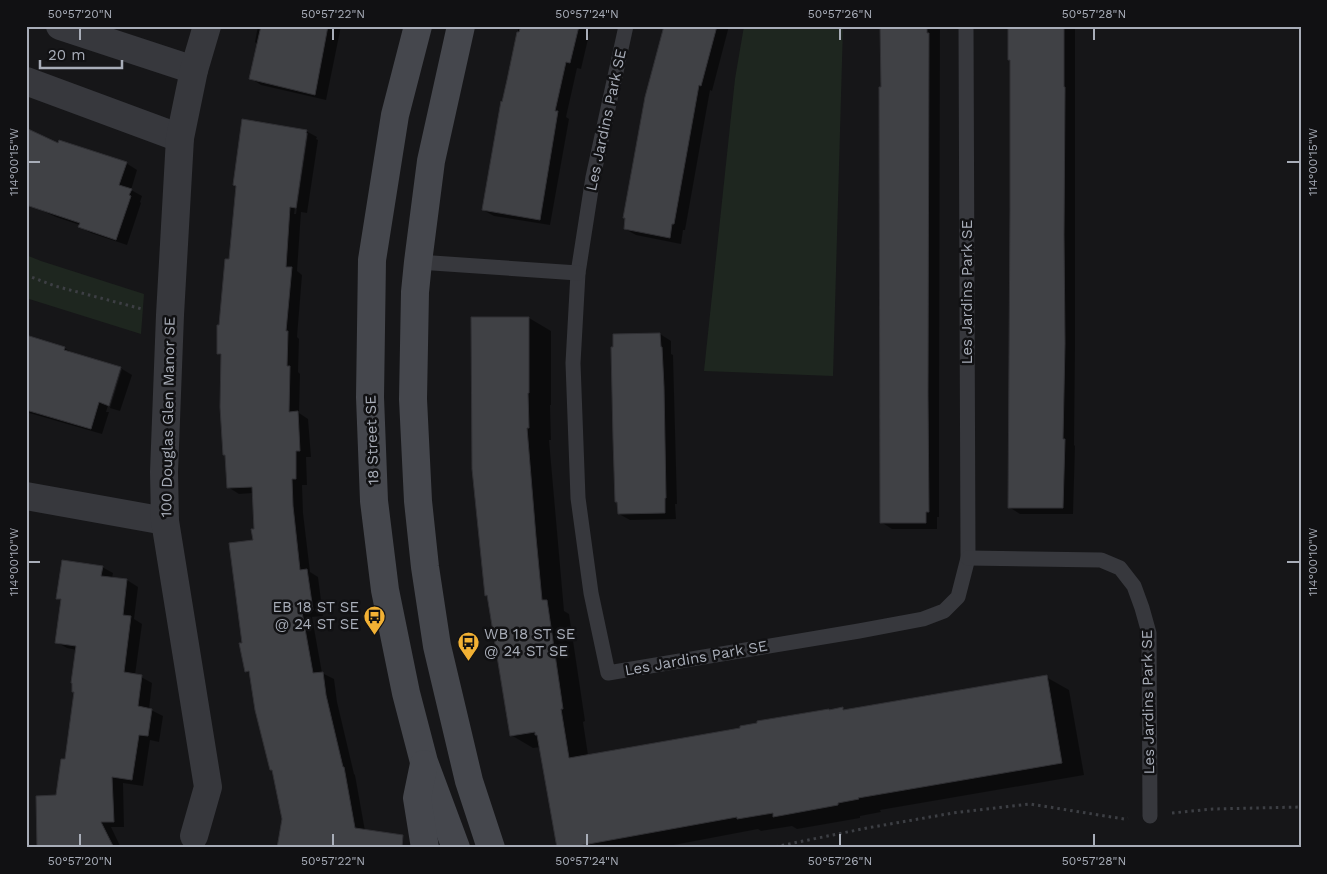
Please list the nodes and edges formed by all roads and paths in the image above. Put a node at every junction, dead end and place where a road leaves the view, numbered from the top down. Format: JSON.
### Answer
{"nodes":[{"id":1,"x":60,"y":26,"type":"edge"},
{"id":2,"x":207,"y":26,"type":"edge"},
{"id":3,"x":418,"y":26,"type":"edge"},
{"id":4,"x":461,"y":26,"type":"edge"},
{"id":5,"x":626,"y":26,"type":"edge"},
{"id":6,"x":966,"y":26,"type":"edge"},
{"id":7,"x":194,"y":70,"type":"junction"},
{"id":8,"x":26,"y":81,"type":"edge"},
{"id":9,"x":180,"y":138,"type":"junction"},
{"id":10,"x":418,"y":262,"type":"junction"},
{"id":11,"x":578,"y":273,"type":"junction"},
{"id":12,"x":26,"y":275,"type":"edge"},
{"id":13,"x":170,"y":315,"type":"junction"},
{"id":14,"x":26,"y":496,"type":"edge"},
{"id":15,"x":165,"y":521,"type":"junction"},
{"id":16,"x":968,"y":558,"type":"junction"},
{"id":17,"x":424,"y":762,"type":"junction"},
{"id":18,"x":1301,"y":807,"type":"edge"},
{"id":19,"x":1150,"y":816,"type":"junction"},
{"id":20,"x":194,"y":836,"type":"dead end"},
{"id":21,"x":425,"y":848,"type":"edge"},
{"id":22,"x":456,"y":848,"type":"edge"},
{"id":23,"x":491,"y":848,"type":"edge"},
{"id":24,"x":769,"y":848,"type":"edge"}],
"edges":[{"from":1,"to":7,"type":"street"},
{"from":2,"to":7,"type":"street","name":"100 Douglas Glen Manor SE"},
{"from":3,"to":17,"type":"main road","name":"18 Street SE"},
{"from":4,"to":10,"type":"main road"},
{"from":5,"to":11,"type":"lane","name":"Les Jardins Park SE"},
{"from":6,"to":16,"type":"lane","name":"Les Jardins Park SE"},
{"from":7,"to":9,"type":"street","name":"100 Douglas Glen Manor SE"},
{"from":8,"to":9,"type":"street"},
{"from":9,"to":13,"type":"street","name":"100 Douglas Glen Manor SE"},
{"from":10,"to":11,"type":"lane"},
{"from":10,"to":23,"type":"main road"},
{"from":11,"to":16,"type":"lane","name":"Les Jardins Park SE"},
{"from":12,"to":13,"type":"path"},
{"from":13,"to":15,"type":"street","name":"100 Douglas Glen Manor SE"},
{"from":14,"to":15,"type":"street"},
{"from":15,"to":20,"type":"street","name":"100 Douglas Glen Manor SE"},
{"from":16,"to":19,"type":"lane","name":"Les Jardins Park SE"},
{"from":17,"to":21,"type":"main road"},
{"from":17,"to":22,"type":"main road","name":"18 Street SE"},
{"from":18,"to":19,"type":"path"},
{"from":19,"to":24,"type":"path"}]}
